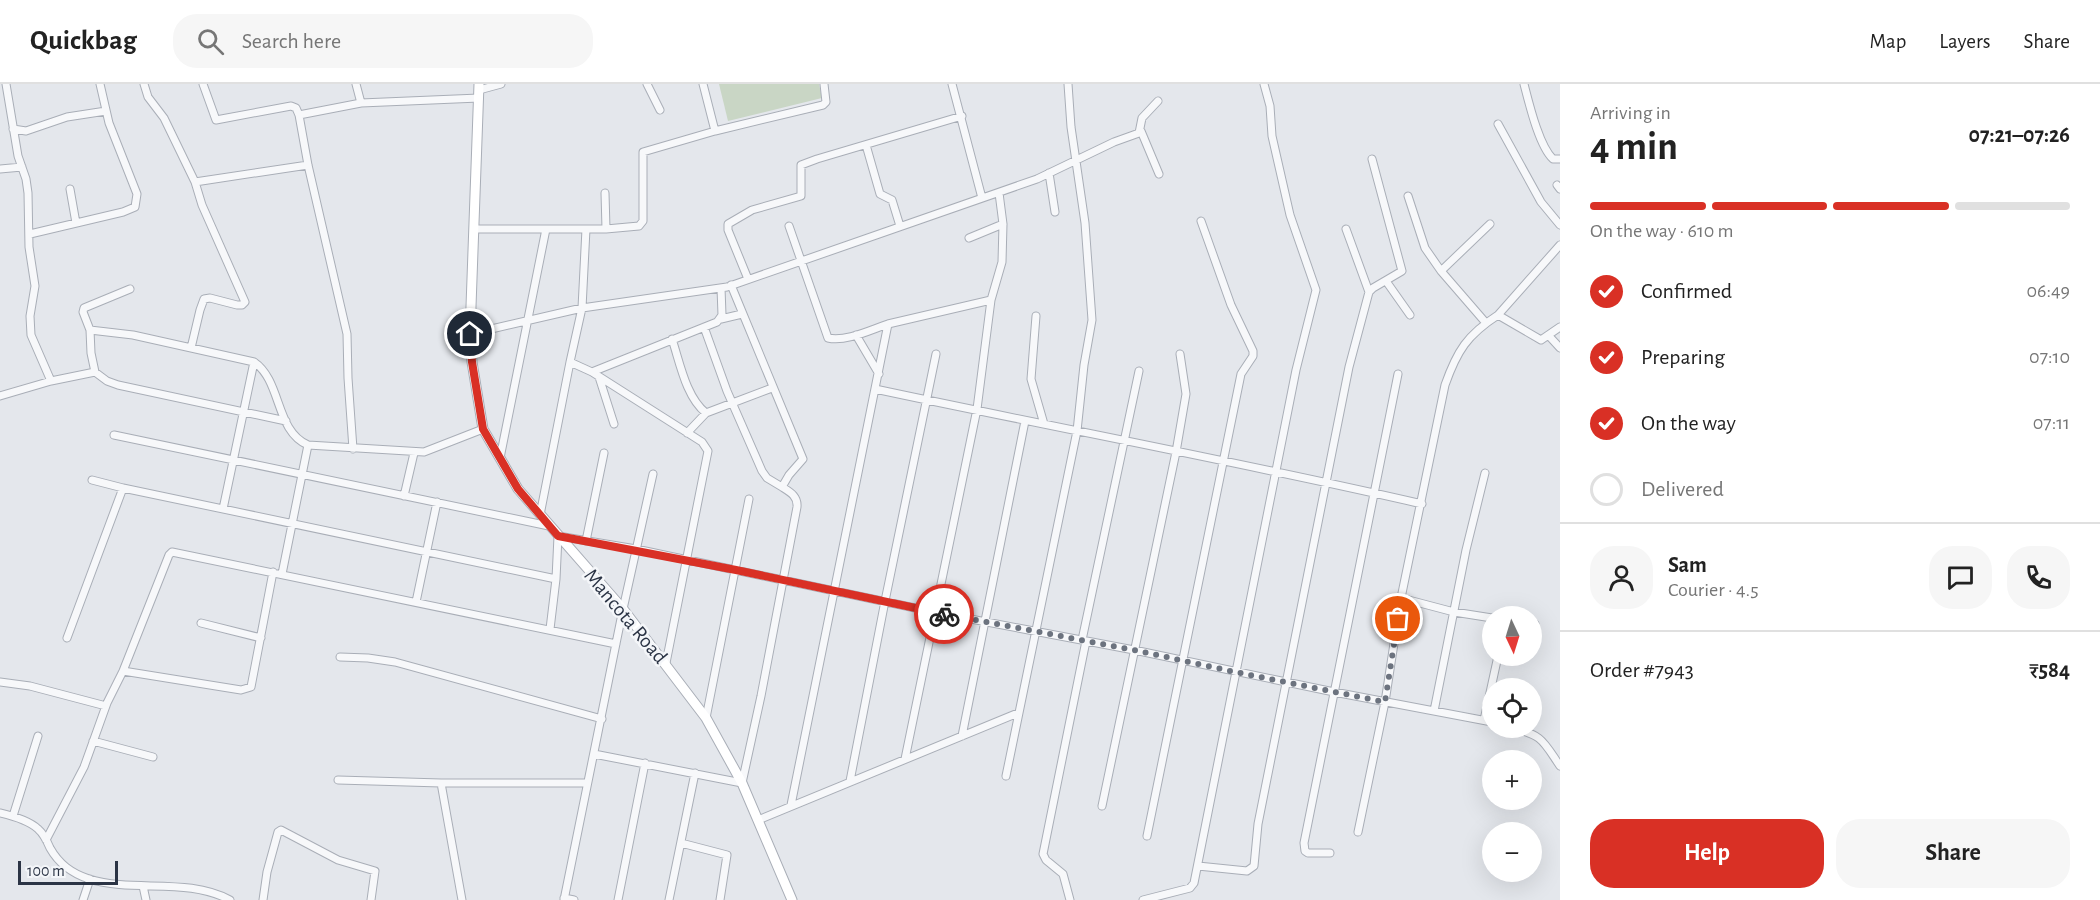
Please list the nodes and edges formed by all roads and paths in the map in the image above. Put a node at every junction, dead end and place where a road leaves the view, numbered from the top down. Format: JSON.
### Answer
{"nodes":[{"id":1,"x":6,"y":84,"type":"edge"},
{"id":2,"x":100,"y":84,"type":"edge"},
{"id":3,"x":144,"y":84,"type":"edge"},
{"id":4,"x":202,"y":84,"type":"edge"},
{"id":5,"x":356,"y":84,"type":"edge"},
{"id":6,"x":501,"y":84,"type":"edge"},
{"id":7,"x":647,"y":84,"type":"edge"},
{"id":8,"x":703,"y":84,"type":"edge"},
{"id":9,"x":824,"y":84,"type":"edge"},
{"id":10,"x":952,"y":84,"type":"edge"},
{"id":11,"x":1068,"y":84,"type":"edge"},
{"id":12,"x":1264,"y":84,"type":"edge"},
{"id":13,"x":1524,"y":84,"type":"edge"},
{"id":14,"x":479,"y":91,"type":"edge"},
{"id":15,"x":1158,"y":101,"type":"dead end"},
{"id":16,"x":361,"y":102,"type":"junction"},
{"id":17,"x":660,"y":110,"type":"dead end"},
{"id":18,"x":106,"y":111,"type":"junction"},
{"id":19,"x":299,"y":115,"type":"junction"},
{"id":20,"x":962,"y":116,"type":"junction"},
{"id":21,"x":1498,"y":124,"type":"dead end"},
{"id":22,"x":13,"y":129,"type":"junction"},
{"id":23,"x":715,"y":131,"type":"junction"},
{"id":24,"x":1140,"y":131,"type":"junction"},
{"id":25,"x":867,"y":145,"type":"junction"},
{"id":26,"x":1372,"y":159,"type":"dead end"},
{"id":27,"x":1560,"y":159,"type":"edge"},
{"id":28,"x":1077,"y":161,"type":"junction"},
{"id":29,"x":308,"y":165,"type":"junction"},
{"id":30,"x":22,"y":167,"type":"junction"},
{"id":31,"x":0,"y":169,"type":"edge"},
{"id":32,"x":1049,"y":173,"type":"junction"},
{"id":33,"x":1159,"y":174,"type":"dead end"},
{"id":34,"x":195,"y":182,"type":"junction"},
{"id":35,"x":70,"y":189,"type":"dead end"},
{"id":36,"x":605,"y":193,"type":"dead end"},
{"id":37,"x":999,"y":193,"type":"junction"},
{"id":38,"x":1408,"y":196,"type":"dead end"},
{"id":39,"x":982,"y":198,"type":"junction"},
{"id":40,"x":1055,"y":212,"type":"dead end"},
{"id":41,"x":1201,"y":221,"type":"dead end"},
{"id":42,"x":76,"y":223,"type":"junction"},
{"id":43,"x":1003,"y":224,"type":"junction"},
{"id":44,"x":1490,"y":224,"type":"dead end"},
{"id":45,"x":1560,"y":225,"type":"edge"},
{"id":46,"x":789,"y":226,"type":"dead end"},
{"id":47,"x":900,"y":226,"type":"junction"},
{"id":48,"x":474,"y":229,"type":"junction"},
{"id":49,"x":546,"y":229,"type":"junction"},
{"id":50,"x":586,"y":229,"type":"junction"},
{"id":51,"x":606,"y":229,"type":"junction"},
{"id":52,"x":1346,"y":229,"type":"dead end"},
{"id":53,"x":30,"y":234,"type":"junction"},
{"id":54,"x":969,"y":238,"type":"dead end"},
{"id":55,"x":1560,"y":245,"type":"edge"},
{"id":56,"x":801,"y":261,"type":"junction"},
{"id":57,"x":1441,"y":271,"type":"junction"},
{"id":58,"x":748,"y":279,"type":"junction"},
{"id":59,"x":1386,"y":281,"type":"junction"},
{"id":60,"x":731,"y":285,"type":"junction"},
{"id":61,"x":721,"y":288,"type":"junction"},
{"id":62,"x":130,"y":289,"type":"dead end"},
{"id":63,"x":1370,"y":292,"type":"junction"},
{"id":64,"x":991,"y":300,"type":"junction"},
{"id":65,"x":582,"y":308,"type":"junction"},
{"id":66,"x":742,"y":314,"type":"junction"},
{"id":67,"x":1410,"y":315,"type":"dead end"},
{"id":68,"x":1498,"y":315,"type":"junction"},
{"id":69,"x":1036,"y":316,"type":"dead end"},
{"id":70,"x":721,"y":319,"type":"junction"},
{"id":71,"x":528,"y":321,"type":"junction"},
{"id":72,"x":1486,"y":323,"type":"junction"},
{"id":73,"x":888,"y":324,"type":"junction"},
{"id":74,"x":704,"y":327,"type":"junction"},
{"id":75,"x":1560,"y":327,"type":"edge"},
{"id":76,"x":90,"y":330,"type":"junction"},
{"id":77,"x":470,"y":334,"type":"junction"},
{"id":78,"x":856,"y":335,"type":"junction"},
{"id":79,"x":1549,"y":336,"type":"junction"},
{"id":80,"x":672,"y":339,"type":"junction"},
{"id":81,"x":191,"y":348,"type":"junction"},
{"id":82,"x":1560,"y":348,"type":"edge"},
{"id":83,"x":936,"y":354,"type":"dead end"},
{"id":84,"x":1180,"y":354,"type":"dead end"},
{"id":85,"x":254,"y":362,"type":"junction"},
{"id":86,"x":570,"y":362,"type":"junction"},
{"id":87,"x":1139,"y":371,"type":"dead end"},
{"id":88,"x":95,"y":372,"type":"junction"},
{"id":89,"x":592,"y":372,"type":"junction"},
{"id":90,"x":879,"y":374,"type":"junction"},
{"id":91,"x":1398,"y":374,"type":"dead end"},
{"id":92,"x":599,"y":377,"type":"junction"},
{"id":93,"x":51,"y":381,"type":"junction"},
{"id":94,"x":772,"y":388,"type":"junction"},
{"id":95,"x":876,"y":389,"type":"junction"},
{"id":96,"x":0,"y":396,"type":"edge"},
{"id":97,"x":927,"y":400,"type":"junction"},
{"id":98,"x":732,"y":405,"type":"junction"},
{"id":99,"x":976,"y":410,"type":"junction"},
{"id":100,"x":243,"y":413,"type":"junction"},
{"id":101,"x":706,"y":413,"type":"junction"},
{"id":102,"x":286,"y":421,"type":"junction"},
{"id":103,"x":1025,"y":421,"type":"junction"},
{"id":104,"x":614,"y":424,"type":"dead end"},
{"id":105,"x":1044,"y":424,"type":"junction"},
{"id":106,"x":483,"y":429,"type":"junction"},
{"id":107,"x":1077,"y":431,"type":"junction"},
{"id":108,"x":687,"y":433,"type":"junction"},
{"id":109,"x":114,"y":435,"type":"dead end"},
{"id":110,"x":1125,"y":442,"type":"junction"},
{"id":111,"x":308,"y":445,"type":"junction"},
{"id":112,"x":353,"y":449,"type":"junction"},
{"id":113,"x":1176,"y":452,"type":"junction"},
{"id":114,"x":414,"y":453,"type":"junction"},
{"id":115,"x":604,"y":453,"type":"dead end"},
{"id":116,"x":500,"y":458,"type":"junction"},
{"id":117,"x":233,"y":461,"type":"junction"},
{"id":118,"x":1222,"y":461,"type":"junction"},
{"id":119,"x":1277,"y":472,"type":"junction"},
{"id":120,"x":1485,"y":472,"type":"dead end"},
{"id":121,"x":653,"y":474,"type":"dead end"},
{"id":122,"x":302,"y":475,"type":"junction"},
{"id":123,"x":92,"y":480,"type":"dead end"},
{"id":124,"x":1326,"y":482,"type":"junction"},
{"id":125,"x":782,"y":487,"type":"junction"},
{"id":126,"x":123,"y":488,"type":"junction"},
{"id":127,"x":1375,"y":493,"type":"junction"},
{"id":128,"x":404,"y":496,"type":"junction"},
{"id":129,"x":749,"y":499,"type":"dead end"},
{"id":130,"x":437,"y":502,"type":"junction"},
{"id":131,"x":1422,"y":504,"type":"junction"},
{"id":132,"x":223,"y":509,"type":"junction"},
{"id":133,"x":540,"y":515,"type":"junction"},
{"id":134,"x":292,"y":524,"type":"junction"},
{"id":135,"x":549,"y":526,"type":"junction"},
{"id":136,"x":558,"y":536,"type":"junction"},
{"id":137,"x":586,"y":541,"type":"junction"},
{"id":138,"x":636,"y":549,"type":"junction"},
{"id":139,"x":428,"y":551,"type":"junction"},
{"id":140,"x":686,"y":561,"type":"junction"},
{"id":141,"x":736,"y":570,"type":"junction"},
{"id":142,"x":273,"y":572,"type":"junction"},
{"id":143,"x":282,"y":574,"type":"junction"},
{"id":144,"x":556,"y":579,"type":"junction"},
{"id":145,"x":784,"y":580,"type":"junction"},
{"id":146,"x":836,"y":591,"type":"junction"},
{"id":147,"x":1401,"y":598,"type":"junction"},
{"id":148,"x":885,"y":600,"type":"junction"},
{"id":149,"x":416,"y":602,"type":"junction"},
{"id":150,"x":623,"y":609,"type":"junction"},
{"id":151,"x":934,"y":612,"type":"junction"},
{"id":152,"x":1454,"y":612,"type":"junction"},
{"id":153,"x":1482,"y":616,"type":"edge"},
{"id":154,"x":983,"y":621,"type":"junction"},
{"id":155,"x":201,"y":623,"type":"dead end"},
{"id":156,"x":550,"y":629,"type":"junction"},
{"id":157,"x":1035,"y":630,"type":"junction"},
{"id":158,"x":67,"y":638,"type":"dead end"},
{"id":159,"x":261,"y":638,"type":"junction"},
{"id":160,"x":1084,"y":641,"type":"junction"},
{"id":161,"x":616,"y":644,"type":"junction"},
{"id":162,"x":1134,"y":650,"type":"junction"},
{"id":163,"x":340,"y":657,"type":"dead end"},
{"id":164,"x":1183,"y":660,"type":"junction"},
{"id":165,"x":666,"y":663,"type":"junction"},
{"id":166,"x":123,"y":671,"type":"junction"},
{"id":167,"x":1235,"y":672,"type":"junction"},
{"id":168,"x":0,"y":682,"type":"edge"},
{"id":169,"x":1285,"y":682,"type":"junction"},
{"id":170,"x":1334,"y":692,"type":"junction"},
{"id":171,"x":1385,"y":702,"type":"junction"},
{"id":172,"x":106,"y":706,"type":"junction"},
{"id":173,"x":1434,"y":711,"type":"junction"},
{"id":174,"x":1018,"y":713,"type":"junction"},
{"id":175,"x":706,"y":718,"type":"junction"},
{"id":176,"x":602,"y":719,"type":"junction"},
{"id":177,"x":1482,"y":720,"type":"edge"},
{"id":178,"x":38,"y":736,"type":"dead end"},
{"id":179,"x":962,"y":736,"type":"junction"},
{"id":180,"x":1541,"y":738,"type":"edge"},
{"id":181,"x":93,"y":741,"type":"junction"},
{"id":182,"x":594,"y":754,"type":"junction"},
{"id":183,"x":153,"y":758,"type":"dead end"},
{"id":184,"x":905,"y":759,"type":"junction"},
{"id":185,"x":645,"y":763,"type":"junction"},
{"id":186,"x":1560,"y":766,"type":"edge"},
{"id":187,"x":695,"y":772,"type":"junction"},
{"id":188,"x":1006,"y":776,"type":"dead end"},
{"id":189,"x":339,"y":780,"type":"dead end"},
{"id":190,"x":850,"y":781,"type":"junction"},
{"id":191,"x":441,"y":783,"type":"junction"},
{"id":192,"x":587,"y":783,"type":"junction"},
{"id":193,"x":742,"y":783,"type":"junction"},
{"id":194,"x":791,"y":805,"type":"junction"},
{"id":195,"x":1102,"y":806,"type":"dead end"},
{"id":196,"x":0,"y":813,"type":"edge"},
{"id":197,"x":14,"y":816,"type":"junction"},
{"id":198,"x":758,"y":820,"type":"junction"},
{"id":199,"x":1358,"y":832,"type":"dead end"},
{"id":200,"x":1147,"y":836,"type":"dead end"},
{"id":201,"x":46,"y":840,"type":"junction"},
{"id":202,"x":681,"y":843,"type":"junction"},
{"id":203,"x":1330,"y":853,"type":"dead end"},
{"id":204,"x":1198,"y":866,"type":"junction"},
{"id":205,"x":90,"y":879,"type":"junction"},
{"id":206,"x":143,"y":886,"type":"junction"},
{"id":207,"x":564,"y":899,"type":"edge"},
{"id":208,"x":83,"y":900,"type":"edge"},
{"id":209,"x":146,"y":900,"type":"edge"},
{"id":210,"x":230,"y":900,"type":"edge"},
{"id":211,"x":263,"y":900,"type":"edge"},
{"id":212,"x":371,"y":900,"type":"edge"},
{"id":213,"x":462,"y":900,"type":"edge"},
{"id":214,"x":574,"y":900,"type":"edge"},
{"id":215,"x":618,"y":900,"type":"edge"},
{"id":216,"x":669,"y":900,"type":"edge"},
{"id":217,"x":720,"y":900,"type":"edge"},
{"id":218,"x":792,"y":900,"type":"edge"},
{"id":219,"x":1070,"y":900,"type":"edge"},
{"id":220,"x":1143,"y":900,"type":"edge"}],
"edges":[{"from":1,"to":22,"type":"street"},
{"from":2,"to":18,"type":"street"},
{"from":3,"to":34,"type":"street"},
{"from":4,"to":19,"type":"street"},
{"from":5,"to":16,"type":"street"},
{"from":6,"to":14,"type":"street"},
{"from":7,"to":17,"type":"street"},
{"from":8,"to":23,"type":"street"},
{"from":9,"to":23,"type":"street"},
{"from":10,"to":20,"type":"street"},
{"from":11,"to":28,"type":"street"},
{"from":12,"to":119,"type":"street"},
{"from":13,"to":27,"type":"street"},
{"from":14,"to":16,"type":"street"},
{"from":14,"to":48,"type":"main road","name":"Mancota Road"},
{"from":15,"to":24,"type":"street"},
{"from":16,"to":19,"type":"street"},
{"from":18,"to":22,"type":"street"},
{"from":18,"to":42,"type":"street"},
{"from":19,"to":29,"type":"street"},
{"from":20,"to":25,"type":"street"},
{"from":20,"to":39,"type":"street"},
{"from":21,"to":45,"type":"street"},
{"from":22,"to":30,"type":"street"},
{"from":23,"to":51,"type":"street"},
{"from":24,"to":28,"type":"street"},
{"from":24,"to":33,"type":"street"},
{"from":25,"to":47,"type":"street"},
{"from":25,"to":58,"type":"street"},
{"from":26,"to":59,"type":"street"},
{"from":28,"to":32,"type":"street"},
{"from":28,"to":107,"type":"street"},
{"from":29,"to":34,"type":"street"},
{"from":29,"to":112,"type":"street"},
{"from":30,"to":31,"type":"street"},
{"from":30,"to":53,"type":"street"},
{"from":32,"to":37,"type":"street"},
{"from":32,"to":40,"type":"street"},
{"from":34,"to":81,"type":"street"},
{"from":35,"to":42,"type":"street"},
{"from":36,"to":51,"type":"street"},
{"from":37,"to":39,"type":"street"},
{"from":37,"to":43,"type":"street"},
{"from":38,"to":57,"type":"street"},
{"from":39,"to":47,"type":"street"},
{"from":41,"to":118,"type":"street"},
{"from":42,"to":53,"type":"street"},
{"from":43,"to":54,"type":"street"},
{"from":43,"to":64,"type":"street"},
{"from":44,"to":57,"type":"street"},
{"from":46,"to":56,"type":"street"},
{"from":47,"to":56,"type":"street"},
{"from":48,"to":49,"type":"street"},
{"from":48,"to":77,"type":"main road","name":"Mancota Road"},
{"from":49,"to":50,"type":"street"},
{"from":49,"to":71,"type":"street"},
{"from":50,"to":51,"type":"street"},
{"from":50,"to":65,"type":"street"},
{"from":52,"to":63,"type":"street"},
{"from":53,"to":93,"type":"street"},
{"from":55,"to":68,"type":"street"},
{"from":56,"to":58,"type":"street"},
{"from":56,"to":78,"type":"street"},
{"from":57,"to":72,"type":"street"},
{"from":58,"to":60,"type":"street"},
{"from":59,"to":63,"type":"street"},
{"from":59,"to":67,"type":"street"},
{"from":60,"to":61,"type":"street"},
{"from":60,"to":66,"type":"street"},
{"from":61,"to":65,"type":"street"},
{"from":61,"to":70,"type":"street"},
{"from":62,"to":76,"type":"street"},
{"from":63,"to":124,"type":"street"},
{"from":64,"to":73,"type":"street"},
{"from":64,"to":99,"type":"street"},
{"from":65,"to":71,"type":"street"},
{"from":65,"to":86,"type":"street"},
{"from":66,"to":70,"type":"street"},
{"from":66,"to":94,"type":"street"},
{"from":68,"to":72,"type":"street"},
{"from":68,"to":79,"type":"street"},
{"from":69,"to":105,"type":"street"},
{"from":70,"to":74,"type":"street"},
{"from":71,"to":77,"type":"street"},
{"from":71,"to":116,"type":"street"},
{"from":72,"to":131,"type":"street"},
{"from":73,"to":78,"type":"street"},
{"from":73,"to":90,"type":"street"},
{"from":74,"to":80,"type":"street"},
{"from":74,"to":98,"type":"street"},
{"from":75,"to":79,"type":"street"},
{"from":76,"to":81,"type":"street"},
{"from":76,"to":88,"type":"street"},
{"from":77,"to":106,"type":"main road","name":"Mancota Road"},
{"from":78,"to":90,"type":"street"},
{"from":79,"to":82,"type":"street"},
{"from":80,"to":89,"type":"street"},
{"from":80,"to":101,"type":"street"},
{"from":81,"to":85,"type":"street"},
{"from":83,"to":97,"type":"street"},
{"from":84,"to":113,"type":"street"},
{"from":85,"to":100,"type":"street"},
{"from":85,"to":102,"type":"street"},
{"from":86,"to":89,"type":"street"},
{"from":86,"to":133,"type":"street"},
{"from":87,"to":110,"type":"street"},
{"from":88,"to":93,"type":"street"},
{"from":88,"to":100,"type":"street"},
{"from":89,"to":92,"type":"street"},
{"from":90,"to":95,"type":"street"},
{"from":91,"to":127,"type":"street"},
{"from":92,"to":104,"type":"street"},
{"from":92,"to":108,"type":"street"},
{"from":93,"to":96,"type":"street"},
{"from":94,"to":98,"type":"street"},
{"from":94,"to":125,"type":"street"},
{"from":95,"to":97,"type":"street"},
{"from":95,"to":146,"type":"street"},
{"from":97,"to":99,"type":"street"},
{"from":97,"to":148,"type":"street"},
{"from":98,"to":101,"type":"street"},
{"from":98,"to":125,"type":"street"},
{"from":99,"to":103,"type":"street"},
{"from":99,"to":151,"type":"street"},
{"from":100,"to":102,"type":"street"},
{"from":100,"to":117,"type":"street"},
{"from":101,"to":108,"type":"street"},
{"from":102,"to":111,"type":"street"},
{"from":103,"to":105,"type":"street"},
{"from":103,"to":154,"type":"street"},
{"from":105,"to":107,"type":"street"},
{"from":106,"to":114,"type":"street"},
{"from":106,"to":116,"type":"main road","name":"Mancota Road"},
{"from":107,"to":110,"type":"street"},
{"from":107,"to":157,"type":"street"},
{"from":108,"to":140,"type":"street"},
{"from":109,"to":117,"type":"street"},
{"from":110,"to":113,"type":"street"},
{"from":110,"to":160,"type":"street"},
{"from":111,"to":112,"type":"street"},
{"from":111,"to":122,"type":"street"},
{"from":112,"to":114,"type":"street"},
{"from":113,"to":118,"type":"street"},
{"from":113,"to":162,"type":"street"},
{"from":114,"to":128,"type":"street"},
{"from":115,"to":137,"type":"street"},
{"from":116,"to":133,"type":"main road","name":"Mancota Road"},
{"from":117,"to":122,"type":"street"},
{"from":117,"to":132,"type":"street"},
{"from":118,"to":119,"type":"street"},
{"from":118,"to":164,"type":"street"},
{"from":119,"to":124,"type":"street"},
{"from":119,"to":167,"type":"street"},
{"from":120,"to":152,"type":"street"},
{"from":121,"to":138,"type":"street"},
{"from":122,"to":128,"type":"street"},
{"from":122,"to":134,"type":"street"},
{"from":123,"to":126,"type":"street"},
{"from":124,"to":127,"type":"street"},
{"from":124,"to":169,"type":"street"},
{"from":125,"to":145,"type":"street"},
{"from":126,"to":132,"type":"street"},
{"from":126,"to":158,"type":"street"},
{"from":127,"to":131,"type":"street"},
{"from":127,"to":170,"type":"street"},
{"from":128,"to":130,"type":"street"},
{"from":129,"to":141,"type":"street"},
{"from":130,"to":135,"type":"street"},
{"from":130,"to":139,"type":"street"},
{"from":131,"to":147,"type":"street"},
{"from":132,"to":134,"type":"street"},
{"from":133,"to":135,"type":"main road","name":"Mancota Road"},
{"from":134,"to":139,"type":"street"},
{"from":134,"to":143,"type":"street"},
{"from":135,"to":136,"type":"main road","name":"Mancota Road"},
{"from":136,"to":137,"type":"street"},
{"from":136,"to":144,"type":"street"},
{"from":136,"to":150,"type":"main road","name":"Mancota Road"},
{"from":137,"to":138,"type":"street"},
{"from":138,"to":140,"type":"street"},
{"from":138,"to":150,"type":"street"},
{"from":139,"to":144,"type":"street"},
{"from":139,"to":149,"type":"street"},
{"from":140,"to":141,"type":"street"},
{"from":140,"to":165,"type":"street"},
{"from":141,"to":145,"type":"street"},
{"from":141,"to":175,"type":"street"},
{"from":142,"to":143,"type":"street"},
{"from":142,"to":159,"type":"street"},
{"from":142,"to":166,"type":"street"},
{"from":143,"to":149,"type":"street"},
{"from":144,"to":156,"type":"street"},
{"from":145,"to":146,"type":"street"},
{"from":145,"to":193,"type":"street"},
{"from":146,"to":148,"type":"street"},
{"from":146,"to":194,"type":"street"},
{"from":147,"to":152,"type":"street"},
{"from":147,"to":171,"type":"street"},
{"from":148,"to":151,"type":"street"},
{"from":148,"to":190,"type":"street"},
{"from":149,"to":156,"type":"street"},
{"from":150,"to":161,"type":"street"},
{"from":150,"to":165,"type":"main road","name":"Mancota Road"},
{"from":151,"to":154,"type":"street"},
{"from":151,"to":184,"type":"street"},
{"from":152,"to":153,"type":"street"},
{"from":152,"to":173,"type":"street"},
{"from":154,"to":157,"type":"street"},
{"from":154,"to":179,"type":"street"},
{"from":155,"to":159,"type":"street"},
{"from":156,"to":161,"type":"street"},
{"from":157,"to":160,"type":"street"},
{"from":157,"to":174,"type":"street"},
{"from":159,"to":166,"type":"street"},
{"from":160,"to":162,"type":"street"},
{"from":160,"to":219,"type":"street"},
{"from":161,"to":176,"type":"street"},
{"from":162,"to":164,"type":"street"},
{"from":162,"to":195,"type":"street"},
{"from":163,"to":176,"type":"street"},
{"from":164,"to":167,"type":"street"},
{"from":164,"to":200,"type":"street"},
{"from":165,"to":175,"type":"main road","name":"Mancota Road"},
{"from":166,"to":172,"type":"street"},
{"from":167,"to":169,"type":"street"},
{"from":167,"to":204,"type":"street"},
{"from":168,"to":172,"type":"street"},
{"from":169,"to":170,"type":"street"},
{"from":169,"to":204,"type":"street"},
{"from":170,"to":171,"type":"street"},
{"from":170,"to":203,"type":"street"},
{"from":171,"to":173,"type":"street"},
{"from":171,"to":199,"type":"street"},
{"from":172,"to":181,"type":"street"},
{"from":173,"to":177,"type":"street"},
{"from":174,"to":179,"type":"street"},
{"from":174,"to":188,"type":"street"},
{"from":175,"to":193,"type":"main road","name":"Mancota Road"},
{"from":176,"to":182,"type":"street"},
{"from":178,"to":197,"type":"street"},
{"from":179,"to":184,"type":"street"},
{"from":180,"to":186,"type":"street"},
{"from":181,"to":183,"type":"street"},
{"from":181,"to":201,"type":"street"},
{"from":182,"to":185,"type":"street"},
{"from":182,"to":192,"type":"street"},
{"from":184,"to":190,"type":"street"},
{"from":185,"to":187,"type":"street"},
{"from":185,"to":215,"type":"street"},
{"from":187,"to":193,"type":"street"},
{"from":187,"to":202,"type":"street"},
{"from":189,"to":191,"type":"street"},
{"from":190,"to":194,"type":"street"},
{"from":191,"to":192,"type":"street"},
{"from":191,"to":213,"type":"street"},
{"from":192,"to":207,"type":"street"},
{"from":193,"to":198,"type":"main road","name":"Mancota Road"},
{"from":194,"to":198,"type":"street"},
{"from":196,"to":197,"type":"street"},
{"from":197,"to":201,"type":"street"},
{"from":198,"to":218,"type":"main road","name":"Mancota Road"},
{"from":201,"to":205,"type":"street"},
{"from":202,"to":216,"type":"street"},
{"from":202,"to":217,"type":"street"},
{"from":204,"to":220,"type":"street"},
{"from":205,"to":206,"type":"street"},
{"from":205,"to":208,"type":"street"},
{"from":206,"to":209,"type":"street"},
{"from":206,"to":210,"type":"street"},
{"from":207,"to":214,"type":"street"},
{"from":211,"to":212,"type":"street"}]}
